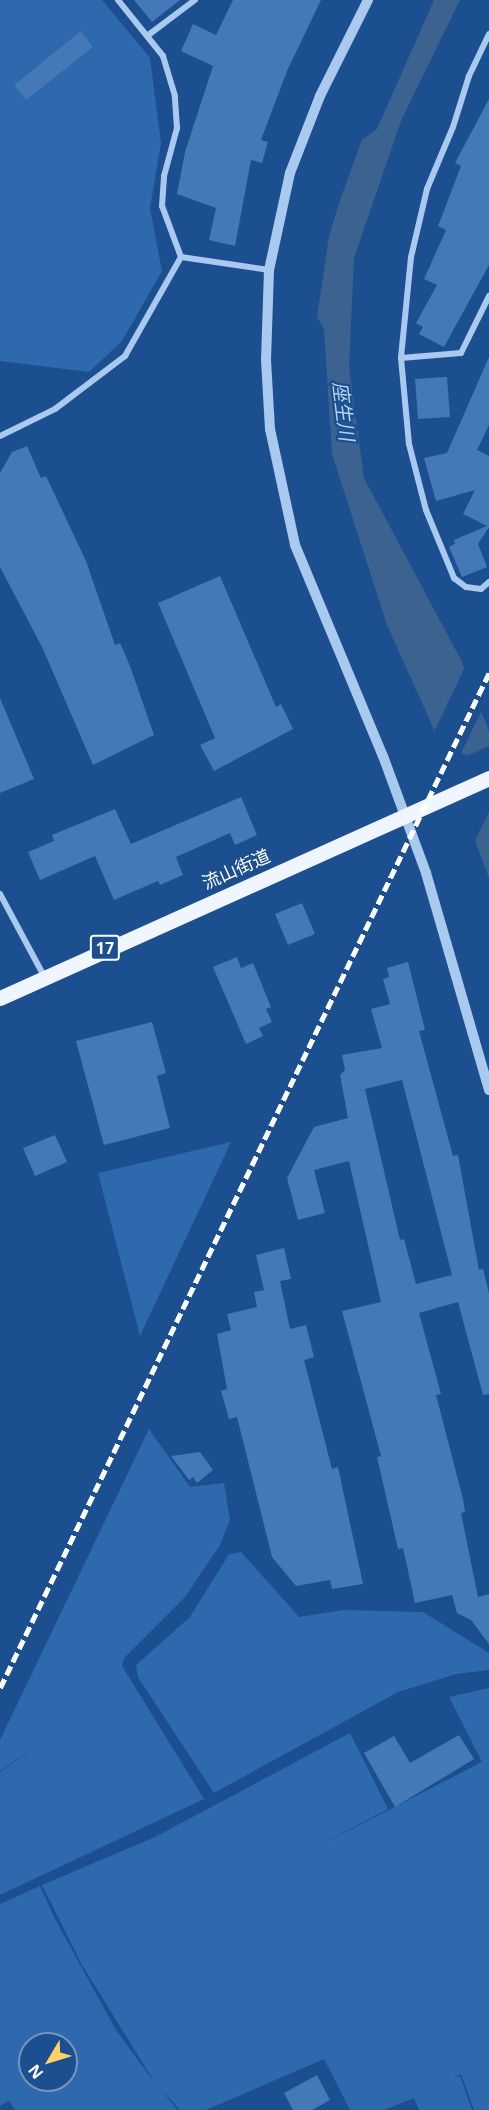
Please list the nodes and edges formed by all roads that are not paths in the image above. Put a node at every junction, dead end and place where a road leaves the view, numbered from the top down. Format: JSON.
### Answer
{"nodes":[{"id":1,"x":118,"y":0,"type":"edge"},
{"id":2,"x":195,"y":0,"type":"edge"},
{"id":3,"x":368,"y":0,"type":"edge"},
{"id":4,"x":489,"y":34,"type":"edge"},
{"id":5,"x":147,"y":36,"type":"junction"},
{"id":6,"x":181,"y":257,"type":"junction"},
{"id":7,"x":269,"y":270,"type":"junction"},
{"id":8,"x":489,"y":296,"type":"edge"},
{"id":9,"x":401,"y":358,"type":"junction"},
{"id":10,"x":0,"y":435,"type":"edge"},
{"id":11,"x":489,"y":582,"type":"edge"},
{"id":12,"x":489,"y":778,"type":"edge"},
{"id":13,"x":405,"y":814,"type":"junction"},
{"id":14,"x":0,"y":894,"type":"edge"},
{"id":15,"x":44,"y":976,"type":"junction"},
{"id":16,"x":0,"y":998,"type":"edge"},
{"id":17,"x":489,"y":1090,"type":"edge"}],
"edges":[{"from":1,"to":5,"type":"street"},
{"from":2,"to":5,"type":"street"},
{"from":3,"to":7,"type":"street"},
{"from":4,"to":9,"type":"street"},
{"from":5,"to":6,"type":"street"},
{"from":6,"to":7,"type":"street"},
{"from":6,"to":10,"type":"street"},
{"from":7,"to":13,"type":"street"},
{"from":8,"to":9,"type":"street"},
{"from":9,"to":11,"type":"street"},
{"from":12,"to":13,"type":"main road","name":"流山街道","number":"17"},
{"from":13,"to":15,"type":"main road","name":"流山街道","number":"17"},
{"from":13,"to":17,"type":"street"},
{"from":14,"to":15,"type":"street"},
{"from":15,"to":16,"type":"main road","name":"流山街道","number":"17"}]}
